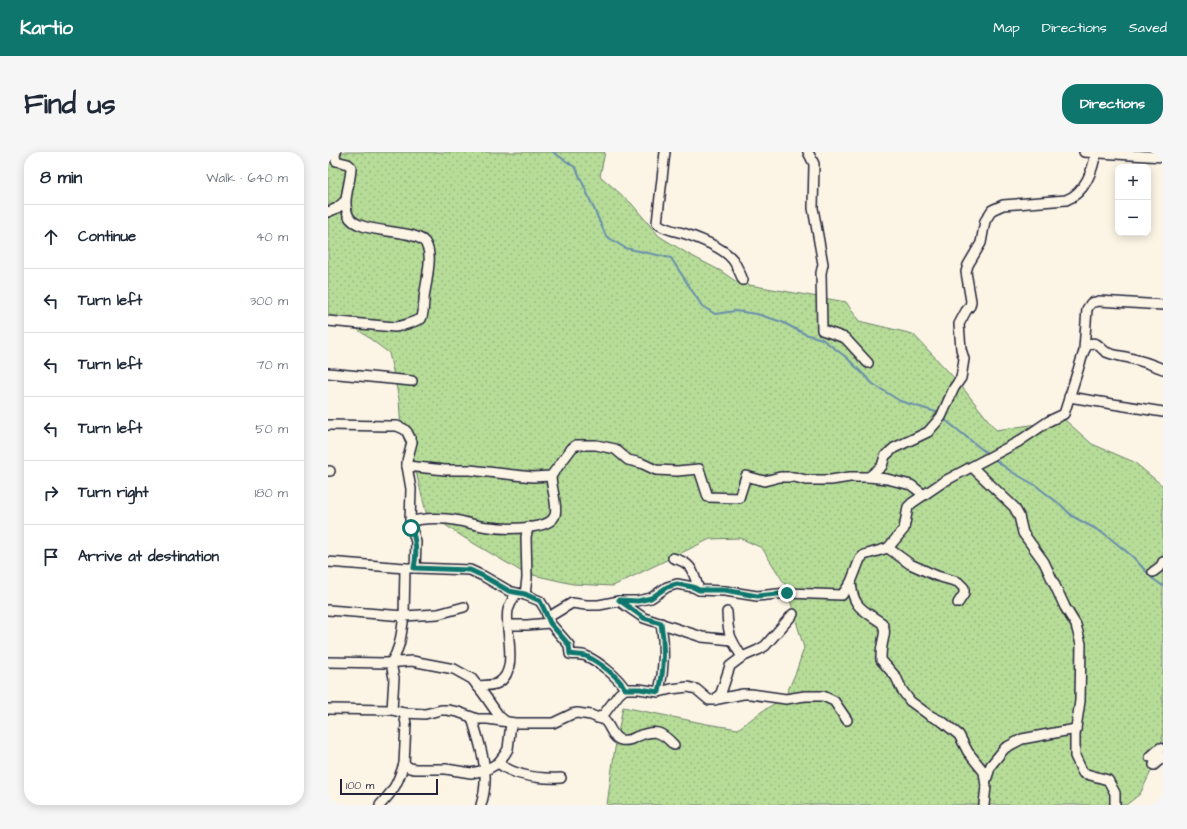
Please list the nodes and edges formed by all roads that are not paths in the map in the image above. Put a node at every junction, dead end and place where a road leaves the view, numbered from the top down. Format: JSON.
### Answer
{"nodes":[{"id":1,"x":336,"y":152,"type":"edge"},
{"id":2,"x":666,"y":152,"type":"edge"},
{"id":3,"x":808,"y":152,"type":"edge"},
{"id":4,"x":1084,"y":152,"type":"edge"},
{"id":5,"x":1096,"y":152,"type":"edge"},
{"id":6,"x":1162,"y":158,"type":"edge"},
{"id":7,"x":345,"y":201,"type":"junction"},
{"id":8,"x":328,"y":212,"type":"edge"},
{"id":9,"x":743,"y":280,"type":"dead end"},
{"id":10,"x":1163,"y":305,"type":"edge"},
{"id":11,"x":328,"y":321,"type":"edge"},
{"id":12,"x":1084,"y":351,"type":"junction"},
{"id":13,"x":868,"y":363,"type":"dead end"},
{"id":14,"x":1163,"y":369,"type":"edge"},
{"id":15,"x":328,"y":373,"type":"edge"},
{"id":16,"x":412,"y":381,"type":"dead end"},
{"id":17,"x":1069,"y":396,"type":"junction"},
{"id":18,"x":1163,"y":412,"type":"edge"},
{"id":19,"x":328,"y":425,"type":"edge"},
{"id":20,"x":407,"y":466,"type":"junction"},
{"id":21,"x":972,"y":467,"type":"junction"},
{"id":22,"x":550,"y":476,"type":"junction"},
{"id":23,"x":869,"y":477,"type":"junction"},
{"id":24,"x":924,"y":495,"type":"junction"},
{"id":25,"x":410,"y":522,"type":"junction"},
{"id":26,"x":528,"y":527,"type":"junction"},
{"id":27,"x":888,"y":548,"type":"junction"},
{"id":28,"x":673,"y":558,"type":"dead end"},
{"id":29,"x":328,"y":562,"type":"edge"},
{"id":30,"x":1163,"y":562,"type":"edge"},
{"id":31,"x":405,"y":568,"type":"junction"},
{"id":32,"x":414,"y":568,"type":"junction"},
{"id":33,"x":1154,"y":572,"type":"dead end"},
{"id":34,"x":851,"y":582,"type":"junction"},
{"id":35,"x":699,"y":590,"type":"junction"},
{"id":36,"x":520,"y":594,"type":"junction"},
{"id":37,"x":619,"y":600,"type":"junction"},
{"id":38,"x":958,"y":603,"type":"dead end"},
{"id":39,"x":464,"y":607,"type":"dead end"},
{"id":40,"x":328,"y":610,"type":"edge"},
{"id":41,"x":727,"y":612,"type":"dead end"},
{"id":42,"x":793,"y":614,"type":"dead end"},
{"id":43,"x":404,"y":616,"type":"junction"},
{"id":44,"x":551,"y":619,"type":"junction"},
{"id":45,"x":661,"y":623,"type":"junction"},
{"id":46,"x":508,"y":625,"type":"junction"},
{"id":47,"x":732,"y":640,"type":"junction"},
{"id":48,"x":742,"y":657,"type":"junction"},
{"id":49,"x":328,"y":662,"type":"edge"},
{"id":50,"x":391,"y":663,"type":"junction"},
{"id":51,"x":477,"y":686,"type":"junction"},
{"id":52,"x":625,"y":689,"type":"junction"},
{"id":53,"x":659,"y":692,"type":"junction"},
{"id":54,"x":718,"y":699,"type":"junction"},
{"id":55,"x":328,"y":709,"type":"edge"},
{"id":56,"x":392,"y":710,"type":"junction"},
{"id":57,"x":404,"y":713,"type":"junction"},
{"id":58,"x":472,"y":718,"type":"junction"},
{"id":59,"x":598,"y":718,"type":"junction"},
{"id":60,"x":847,"y":720,"type":"dead end"},
{"id":61,"x":508,"y":722,"type":"junction"},
{"id":62,"x":1076,"y":729,"type":"junction"},
{"id":63,"x":674,"y":745,"type":"dead end"},
{"id":64,"x":1150,"y":757,"type":"dead end"},
{"id":65,"x":1163,"y":757,"type":"edge"},
{"id":66,"x":498,"y":763,"type":"junction"},
{"id":67,"x":404,"y":764,"type":"junction"},
{"id":68,"x":486,"y":770,"type":"junction"},
{"id":69,"x":561,"y":778,"type":"dead end"},
{"id":70,"x":985,"y":781,"type":"junction"},
{"id":71,"x":483,"y":804,"type":"edge"},
{"id":72,"x":380,"y":805,"type":"edge"},
{"id":73,"x":984,"y":805,"type":"edge"},
{"id":74,"x":1115,"y":805,"type":"edge"}],
"edges":[{"from":1,"to":7,"type":"street"},
{"from":2,"to":9,"type":"street"},
{"from":3,"to":13,"type":"street"},
{"from":4,"to":5,"type":"street"},
{"from":5,"to":6,"type":"street"},
{"from":5,"to":23,"type":"street"},
{"from":7,"to":8,"type":"street"},
{"from":7,"to":11,"type":"street"},
{"from":10,"to":12,"type":"street"},
{"from":12,"to":14,"type":"street"},
{"from":12,"to":17,"type":"street"},
{"from":15,"to":16,"type":"street"},
{"from":17,"to":18,"type":"street"},
{"from":17,"to":21,"type":"street"},
{"from":19,"to":20,"type":"street"},
{"from":20,"to":22,"type":"street"},
{"from":20,"to":25,"type":"street"},
{"from":21,"to":24,"type":"street"},
{"from":21,"to":62,"type":"street"},
{"from":22,"to":23,"type":"street"},
{"from":22,"to":26,"type":"street"},
{"from":23,"to":24,"type":"street"},
{"from":24,"to":27,"type":"street"},
{"from":25,"to":26,"type":"street"},
{"from":25,"to":32,"type":"street"},
{"from":26,"to":36,"type":"street"},
{"from":27,"to":34,"type":"street"},
{"from":27,"to":38,"type":"street"},
{"from":28,"to":35,"type":"street"},
{"from":29,"to":31,"type":"street"},
{"from":30,"to":33,"type":"street"},
{"from":31,"to":32,"type":"street"},
{"from":31,"to":43,"type":"street"},
{"from":32,"to":36,"type":"street"},
{"from":34,"to":35,"type":"street"},
{"from":34,"to":70,"type":"street"},
{"from":35,"to":37,"type":"street"},
{"from":36,"to":44,"type":"street"},
{"from":36,"to":46,"type":"street"},
{"from":37,"to":44,"type":"street"},
{"from":37,"to":45,"type":"street"},
{"from":39,"to":43,"type":"street"},
{"from":40,"to":43,"type":"street"},
{"from":41,"to":47,"type":"street"},
{"from":42,"to":48,"type":"street"},
{"from":43,"to":50,"type":"street"},
{"from":44,"to":46,"type":"street"},
{"from":44,"to":52,"type":"street"},
{"from":45,"to":47,"type":"street"},
{"from":45,"to":53,"type":"street"},
{"from":46,"to":51,"type":"street"},
{"from":47,"to":48,"type":"street"},
{"from":48,"to":54,"type":"street"},
{"from":49,"to":50,"type":"street"},
{"from":50,"to":51,"type":"street"},
{"from":50,"to":56,"type":"street"},
{"from":51,"to":61,"type":"street"},
{"from":52,"to":53,"type":"street"},
{"from":52,"to":59,"type":"street"},
{"from":53,"to":54,"type":"street"},
{"from":54,"to":60,"type":"street"},
{"from":55,"to":56,"type":"street"},
{"from":56,"to":57,"type":"street"},
{"from":57,"to":58,"type":"street"},
{"from":57,"to":67,"type":"street"},
{"from":58,"to":61,"type":"street"},
{"from":58,"to":68,"type":"street"},
{"from":59,"to":61,"type":"street"},
{"from":59,"to":63,"type":"street"},
{"from":61,"to":66,"type":"street"},
{"from":62,"to":70,"type":"street"},
{"from":62,"to":74,"type":"street"},
{"from":64,"to":65,"type":"street"},
{"from":66,"to":68,"type":"street"},
{"from":66,"to":69,"type":"street"},
{"from":67,"to":68,"type":"street"},
{"from":67,"to":72,"type":"street"},
{"from":68,"to":71,"type":"street"},
{"from":70,"to":73,"type":"street"}]}
